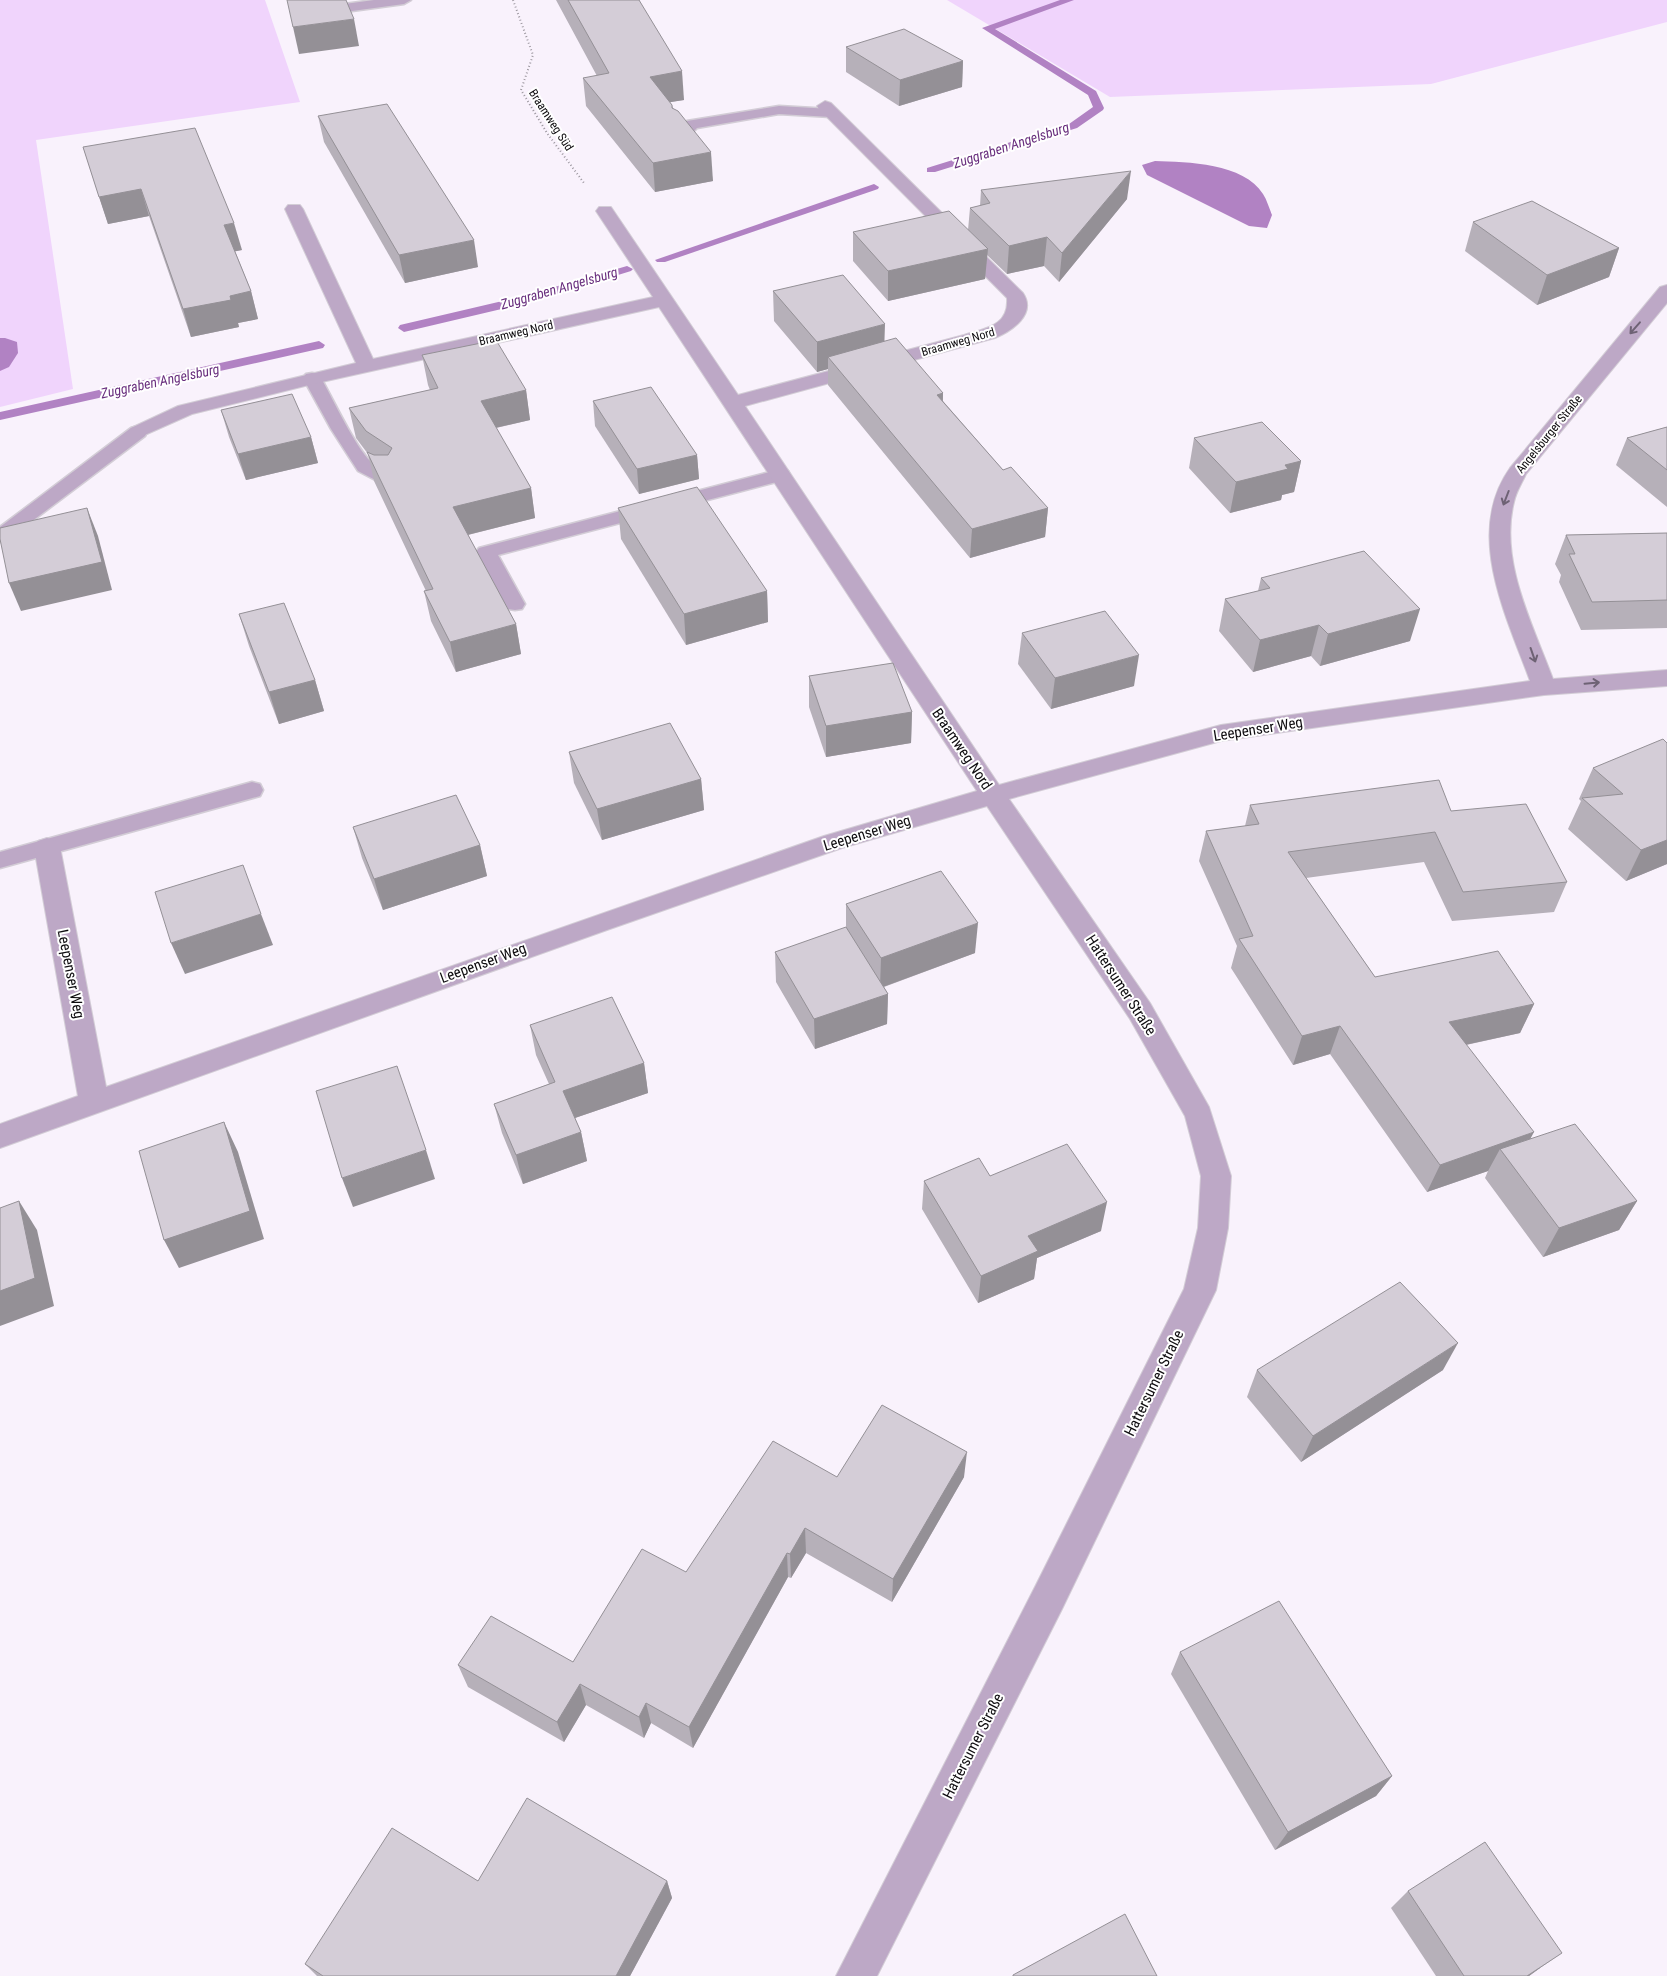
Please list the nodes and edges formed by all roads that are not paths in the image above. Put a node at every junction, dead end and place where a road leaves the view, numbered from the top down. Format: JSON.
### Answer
{"nodes":[{"id":1,"x":404,"y":0,"type":"edge"},
{"id":2,"x":312,"y":12,"type":"edge"},
{"id":3,"x":828,"y":110,"type":"joint"},
{"id":4,"x":682,"y":135,"type":"edge"},
{"id":5,"x":294,"y":209,"type":"dead end"},
{"id":6,"x":605,"y":211,"type":"road end"},
{"id":7,"x":1667,"y":291,"type":"edge"},
{"id":8,"x":665,"y":300,"type":"junction"},
{"id":9,"x":367,"y":366,"type":"junction"},
{"id":10,"x":312,"y":378,"type":"junction"},
{"id":11,"x":732,"y":403,"type":"junction"},
{"id":12,"x":138,"y":432,"type":"joint"},
{"id":13,"x":780,"y":476,"type":"junction"},
{"id":14,"x":388,"y":479,"type":"edge"},
{"id":15,"x":0,"y":536,"type":"edge"},
{"id":16,"x":515,"y":604,"type":"dead end"},
{"id":17,"x":1667,"y":678,"type":"edge"},
{"id":18,"x":1544,"y":687,"type":"junction"},
{"id":19,"x":252,"y":790,"type":"dead end"},
{"id":20,"x":993,"y":795,"type":"junction"},
{"id":21,"x":47,"y":847,"type":"junction"},
{"id":22,"x":0,"y":860,"type":"edge"},
{"id":23,"x":94,"y":1102,"type":"junction"},
{"id":24,"x":0,"y":1136,"type":"edge"},
{"id":25,"x":856,"y":1976,"type":"edge"}],
"edges":[{"from":1,"to":2,"type":"lane"},
{"from":3,"to":4,"type":"lane"},
{"from":3,"to":11,"type":"street","name":"Braamweg Nord"},
{"from":5,"to":9,"type":"street"},
{"from":6,"to":8,"type":"street","name":"Braamweg Nord"},
{"from":7,"to":18,"type":"street","name":"Angelsburger Straße","one_way":true},
{"from":8,"to":9,"type":"street","name":"Braamweg Nord"},
{"from":8,"to":11,"type":"street","name":"Braamweg Nord"},
{"from":9,"to":10,"type":"street","name":"Braamweg Nord"},
{"from":10,"to":12,"type":"street","name":"Braamweg Nord"},
{"from":10,"to":14,"type":"lane"},
{"from":11,"to":13,"type":"street","name":"Braamweg Nord"},
{"from":12,"to":15,"type":"lane"},
{"from":13,"to":16,"type":"lane"},
{"from":13,"to":20,"type":"street","name":"Braamweg Nord"},
{"from":18,"to":17,"type":"street","name":"Leepenser Weg","one_way":true},
{"from":18,"to":20,"type":"street","name":"Leepenser Weg"},
{"from":19,"to":21,"type":"lane"},
{"from":20,"to":23,"type":"street","name":"Leepenser Weg"},
{"from":20,"to":25,"type":"street","name":"Hattersumer Straße"},
{"from":21,"to":22,"type":"lane"},
{"from":21,"to":23,"type":"street","name":"Leepenser Weg"},
{"from":23,"to":24,"type":"street","name":"Leepenser Weg"}]}
